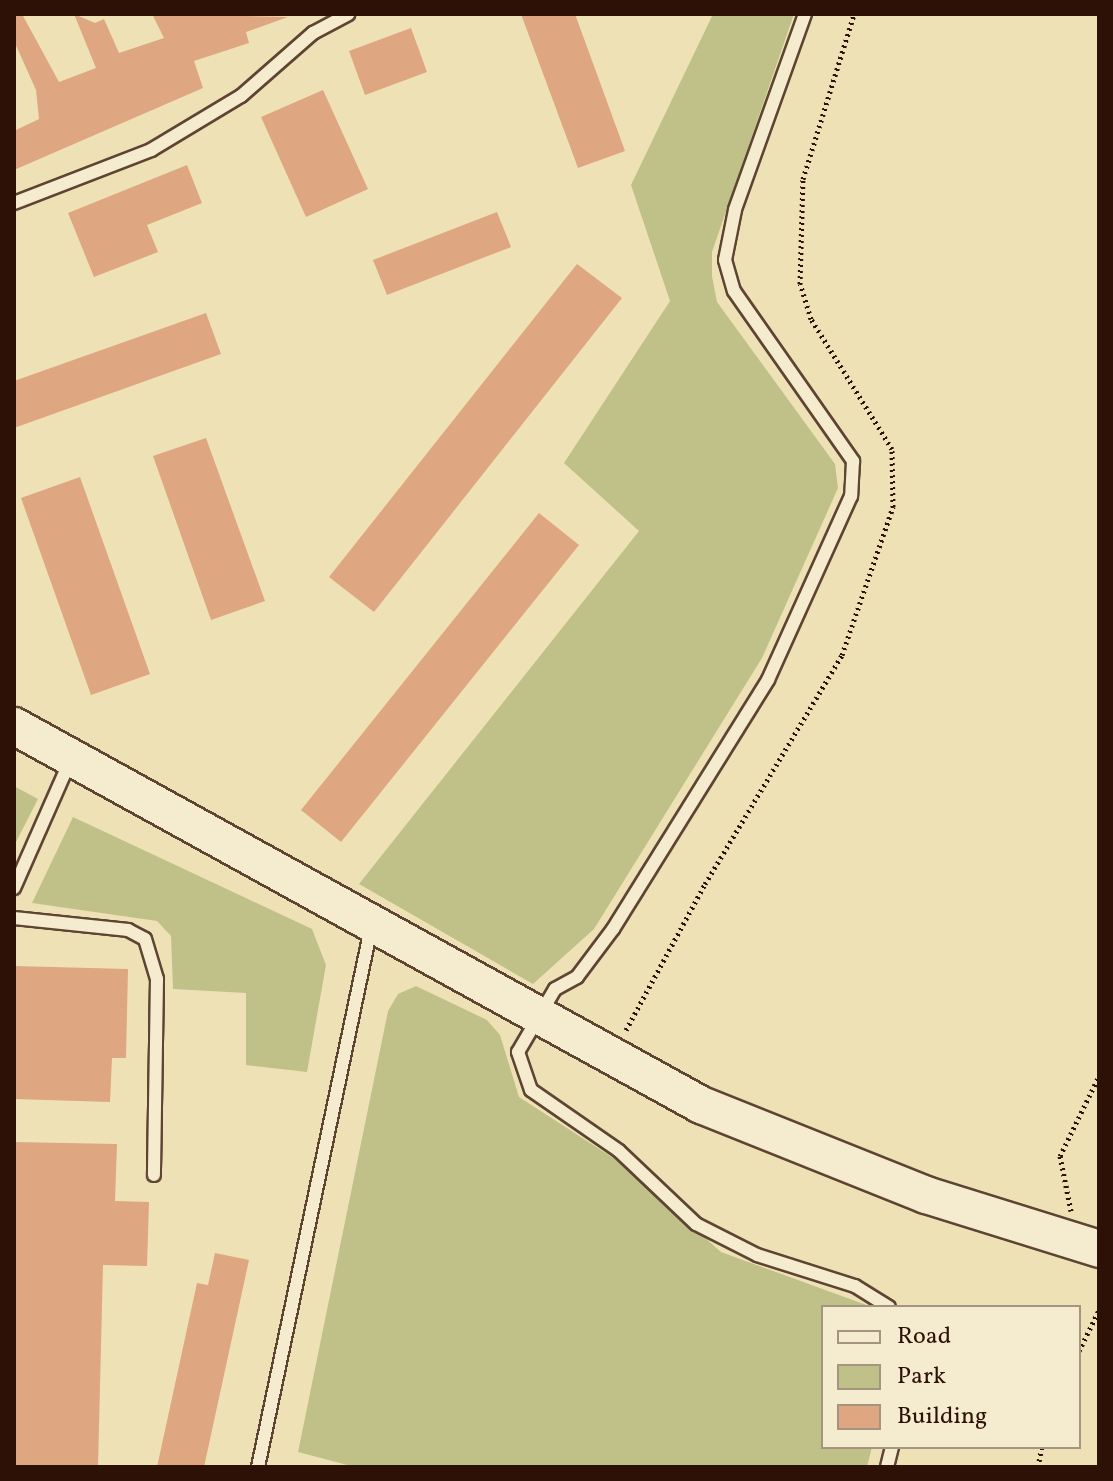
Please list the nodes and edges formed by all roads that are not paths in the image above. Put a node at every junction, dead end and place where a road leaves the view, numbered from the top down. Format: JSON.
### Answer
{"nodes":[{"id":1,"x":348,"y":14,"type":"edge"},
{"id":2,"x":805,"y":14,"type":"edge"},
{"id":3,"x":14,"y":203,"type":"edge"},
{"id":4,"x":14,"y":726,"type":"edge"},
{"id":5,"x":71,"y":759,"type":"junction"},
{"id":6,"x":14,"y":888,"type":"edge"},
{"id":7,"x":14,"y":918,"type":"edge"},
{"id":8,"x":371,"y":925,"type":"junction"},
{"id":9,"x":538,"y":1012,"type":"junction"},
{"id":10,"x":154,"y":1175,"type":"dead end"},
{"id":11,"x":1091,"y":1247,"type":"edge"},
{"id":12,"x":886,"y":1305,"type":"edge"},
{"id":13,"x":258,"y":1467,"type":"edge"}],
"edges":[{"from":1,"to":3,"type":"lane"},
{"from":2,"to":9,"type":"lane"},
{"from":4,"to":5,"type":"main road"},
{"from":5,"to":6,"type":"lane"},
{"from":5,"to":8,"type":"main road"},
{"from":7,"to":10,"type":"lane"},
{"from":8,"to":9,"type":"main road"},
{"from":8,"to":13,"type":"lane"},
{"from":9,"to":11,"type":"main road"},
{"from":9,"to":12,"type":"lane"}]}
